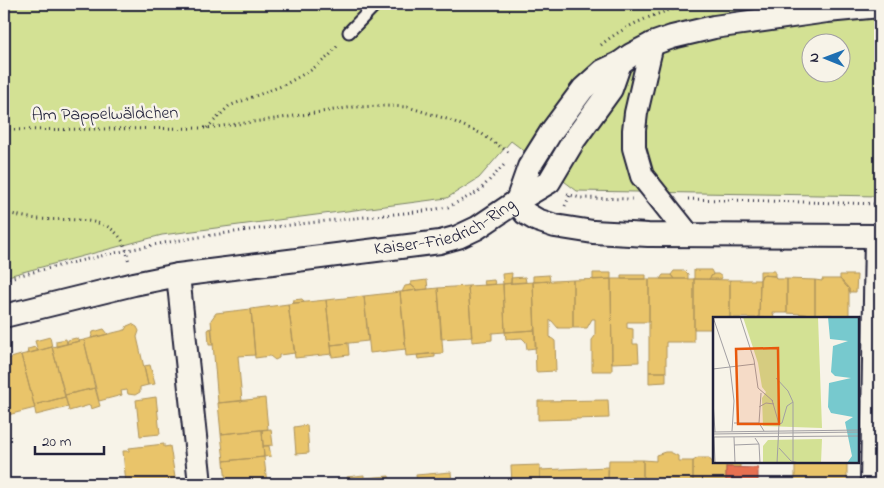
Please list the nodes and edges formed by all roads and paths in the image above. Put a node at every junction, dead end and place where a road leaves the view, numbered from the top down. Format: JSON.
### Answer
{"nodes":[{"id":1,"x":376,"y":4,"type":"edge"},
{"id":2,"x":880,"y":6,"type":"edge"},
{"id":3,"x":349,"y":32,"type":"joint"},
{"id":4,"x":652,"y":44,"type":"junction"},
{"id":5,"x":620,"y":64,"type":"junction"},
{"id":6,"x":207,"y":128,"type":"junction"},
{"id":7,"x":4,"y":130,"type":"edge"},
{"id":8,"x":549,"y":182,"type":"junction"},
{"id":9,"x":662,"y":199,"type":"junction"},
{"id":10,"x":517,"y":201,"type":"junction"},
{"id":11,"x":880,"y":204,"type":"edge"},
{"id":12,"x":4,"y":212,"type":"edge"},
{"id":13,"x":688,"y":234,"type":"junction"},
{"id":14,"x":878,"y":237,"type":"edge"},
{"id":15,"x":127,"y":251,"type":"junction"},
{"id":16,"x":178,"y":275,"type":"junction"},
{"id":17,"x":4,"y":279,"type":"edge"},
{"id":18,"x":134,"y":284,"type":"junction"},
{"id":19,"x":4,"y":316,"type":"edge"},
{"id":20,"x":200,"y":484,"type":"edge"},
{"id":21,"x":872,"y":484,"type":"edge"}],
"edges":[{"from":1,"to":3,"type":"lane"},
{"from":2,"to":4,"type":"street"},
{"from":3,"to":6,"type":"path"},
{"from":4,"to":5,"type":"street"},
{"from":4,"to":9,"type":"street"},
{"from":5,"to":8,"type":"street"},
{"from":5,"to":10,"type":"street"},
{"from":6,"to":7,"type":"path","name":"Am Pappelwäldchen"},
{"from":6,"to":15,"type":"path","name":"Am Pappelwäldchen"},
{"from":8,"to":9,"type":"path"},
{"from":8,"to":10,"type":"street"},
{"from":9,"to":11,"type":"path"},
{"from":9,"to":13,"type":"street"},
{"from":10,"to":13,"type":"street","name":"Kaiser-Friedrich-Ring"},
{"from":10,"to":16,"type":"street","name":"Kaiser-Friedrich-Ring"},
{"from":12,"to":15,"type":"path"},
{"from":13,"to":14,"type":"street","name":"Kaiser-Friedrich-Ring"},
{"from":14,"to":21,"type":"street"},
{"from":15,"to":17,"type":"path"},
{"from":15,"to":18,"type":"path"},
{"from":16,"to":18,"type":"street","name":"Kaiser-Friedrich-Ring"},
{"from":16,"to":20,"type":"street"},
{"from":18,"to":19,"type":"street","name":"Kaiser-Friedrich-Ring"}]}
